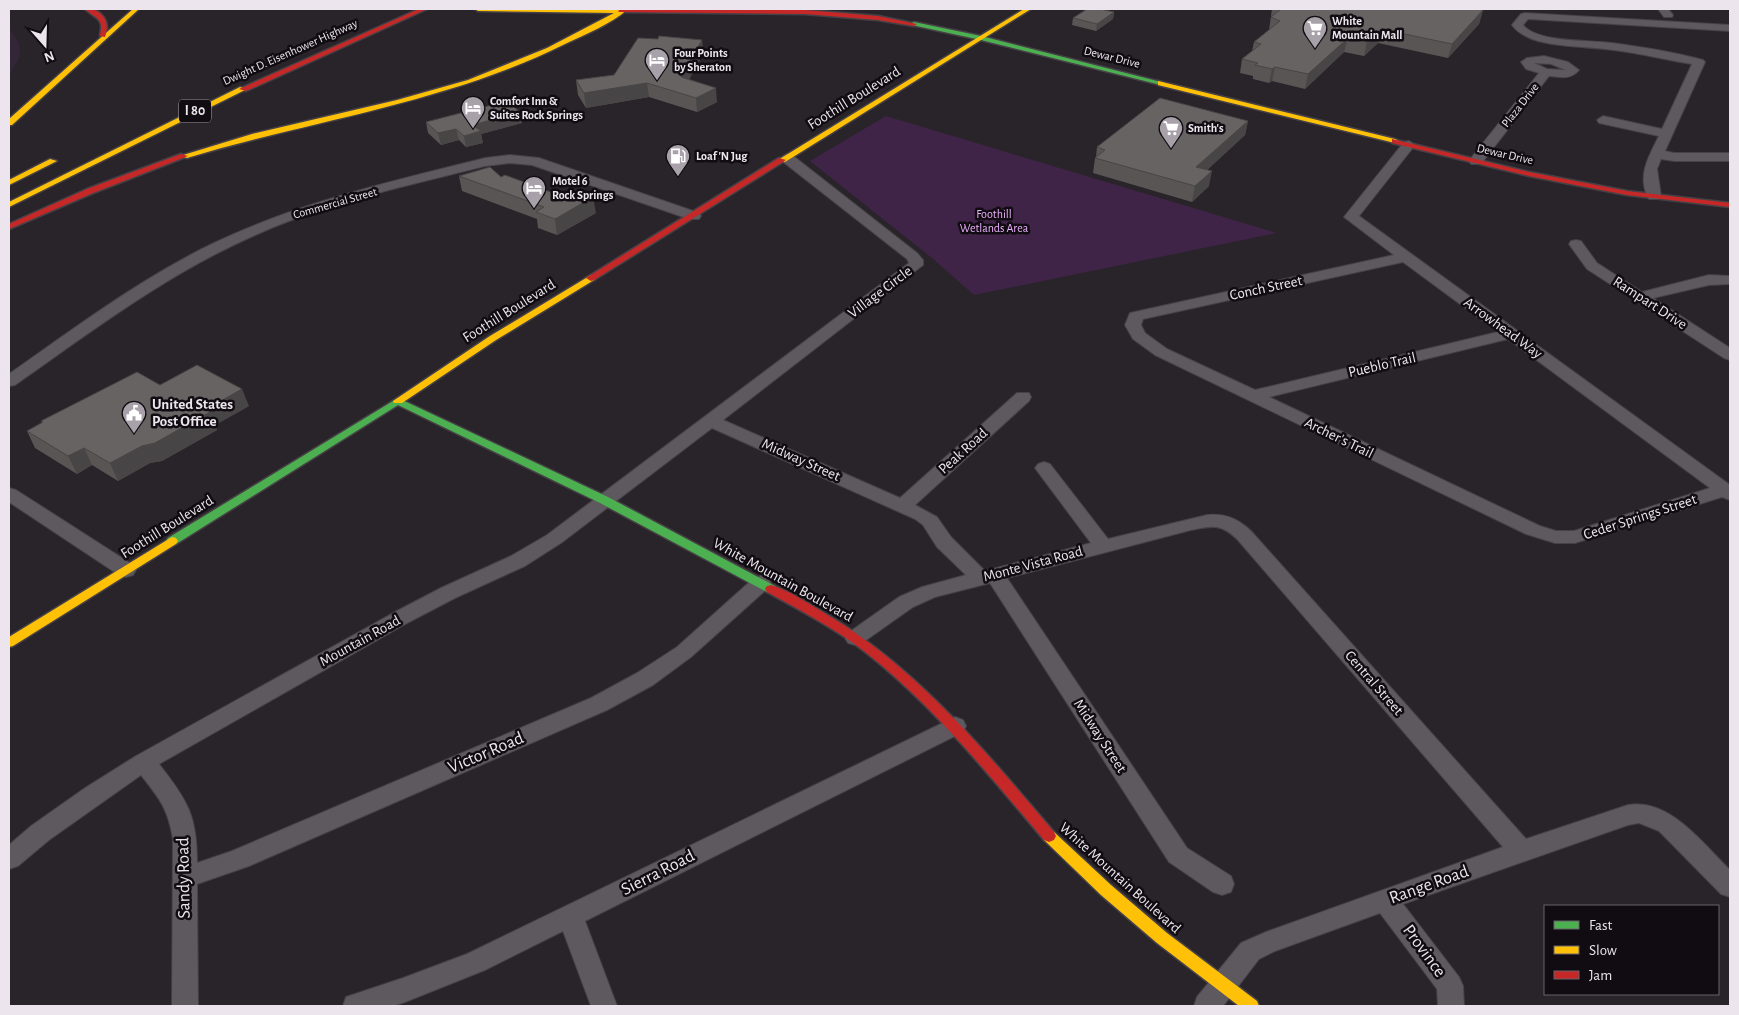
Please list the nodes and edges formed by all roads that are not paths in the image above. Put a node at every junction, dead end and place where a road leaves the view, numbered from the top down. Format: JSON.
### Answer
{"nodes":[{"id":1,"x":88,"y":9,"type":"edge"},
{"id":2,"x":136,"y":9,"type":"edge"},
{"id":3,"x":424,"y":9,"type":"edge"},
{"id":4,"x":478,"y":9,"type":"edge"},
{"id":5,"x":1028,"y":9,"type":"edge"},
{"id":6,"x":623,"y":10,"type":"edge"},
{"id":7,"x":1730,"y":28,"type":"edge"},
{"id":8,"x":104,"y":36,"type":"junction"},
{"id":9,"x":981,"y":38,"type":"junction"},
{"id":10,"x":1546,"y":72,"type":"dead end"},
{"id":11,"x":1603,"y":120,"type":"dead end"},
{"id":12,"x":9,"y":123,"type":"edge"},
{"id":13,"x":1667,"y":134,"type":"junction"},
{"id":14,"x":1410,"y":144,"type":"junction"},
{"id":15,"x":1658,"y":154,"type":"junction"},
{"id":16,"x":62,"y":157,"type":"dead end"},
{"id":17,"x":1730,"y":157,"type":"edge"},
{"id":18,"x":787,"y":158,"type":"junction"},
{"id":19,"x":1476,"y":161,"type":"junction"},
{"id":20,"x":9,"y":183,"type":"edge"},
{"id":21,"x":1654,"y":196,"type":"junction"},
{"id":22,"x":9,"y":205,"type":"edge"},
{"id":23,"x":1730,"y":205,"type":"edge"},
{"id":24,"x":694,"y":216,"type":"junction"},
{"id":25,"x":9,"y":227,"type":"edge"},
{"id":26,"x":1576,"y":244,"type":"dead end"},
{"id":27,"x":1406,"y":257,"type":"junction"},
{"id":28,"x":1730,"y":280,"type":"edge"},
{"id":29,"x":1640,"y":297,"type":"junction"},
{"id":30,"x":1133,"y":325,"type":"joint"},
{"id":31,"x":1511,"y":334,"type":"junction"},
{"id":32,"x":1730,"y":355,"type":"edge"},
{"id":33,"x":9,"y":381,"type":"edge"},
{"id":34,"x":1253,"y":396,"type":"junction"},
{"id":35,"x":1023,"y":397,"type":"dead end"},
{"id":36,"x":398,"y":401,"type":"junction"},
{"id":37,"x":709,"y":420,"type":"junction"},
{"id":38,"x":1044,"y":468,"type":"dead end"},
{"id":39,"x":1727,"y":492,"type":"edge"},
{"id":40,"x":9,"y":494,"type":"edge"},
{"id":41,"x":604,"y":500,"type":"junction"},
{"id":42,"x":903,"y":505,"type":"junction"},
{"id":43,"x":1224,"y":520,"type":"joint"},
{"id":44,"x":1555,"y":537,"type":"joint"},
{"id":45,"x":1103,"y":546,"type":"junction"},
{"id":46,"x":126,"y":570,"type":"junction"},
{"id":47,"x":988,"y":576,"type":"junction"},
{"id":48,"x":761,"y":583,"type":"junction"},
{"id":49,"x":855,"y":638,"type":"junction"},
{"id":50,"x":9,"y":643,"type":"edge"},
{"id":51,"x":955,"y":726,"type":"junction"},
{"id":52,"x":144,"y":762,"type":"junction"},
{"id":53,"x":1653,"y":817,"type":"joint"},
{"id":54,"x":1521,"y":851,"type":"junction"},
{"id":55,"x":9,"y":859,"type":"edge"},
{"id":56,"x":185,"y":878,"type":"junction"},
{"id":57,"x":1222,"y":884,"type":"dead end"},
{"id":58,"x":1730,"y":886,"type":"edge"},
{"id":59,"x":1386,"y":901,"type":"junction"},
{"id":60,"x":571,"y":917,"type":"junction"},
{"id":61,"x":1215,"y":996,"type":"edge"},
{"id":62,"x":185,"y":1006,"type":"edge"},
{"id":63,"x":356,"y":1006,"type":"edge"},
{"id":64,"x":604,"y":1006,"type":"edge"},
{"id":65,"x":1252,"y":1006,"type":"edge"},
{"id":66,"x":1452,"y":1006,"type":"edge"}],
"edges":[{"from":1,"to":8,"type":"main road"},
{"from":2,"to":8,"type":"main road"},
{"from":3,"to":22,"type":"main road","name":"Dwight D. Eisenhower Highway","number":"I 80"},
{"from":4,"to":6,"type":"main road","name":"Dewar Drive"},
{"from":5,"to":9,"type":"main road","name":"Foothill Boulevard"},
{"from":6,"to":9,"type":"main road","name":"Dewar Drive"},
{"from":6,"to":25,"type":"main road"},
{"from":7,"to":13,"type":"street"},
{"from":8,"to":12,"type":"main road"},
{"from":9,"to":14,"type":"main road","name":"Dewar Drive"},
{"from":9,"to":18,"type":"main road","name":"Foothill Boulevard"},
{"from":10,"to":19,"type":"street","name":"Plaza Drive"},
{"from":11,"to":13,"type":"street"},
{"from":13,"to":15,"type":"street"},
{"from":14,"to":19,"type":"main road","name":"Dewar Drive"},
{"from":14,"to":27,"type":"street","name":"Arrowhead Way"},
{"from":15,"to":17,"type":"street"},
{"from":15,"to":21,"type":"street"},
{"from":16,"to":20,"type":"main road"},
{"from":18,"to":24,"type":"main road","name":"Foothill Boulevard"},
{"from":18,"to":37,"type":"street","name":"Village Circle"},
{"from":19,"to":21,"type":"main road","name":"Dewar Drive"},
{"from":21,"to":23,"type":"main road","name":"Dewar Drive"},
{"from":24,"to":33,"type":"street","name":"Commercial Street"},
{"from":24,"to":36,"type":"main road","name":"Foothill Boulevard"},
{"from":26,"to":29,"type":"street","name":"Rampart Drive"},
{"from":27,"to":30,"type":"street","name":"Conch Street"},
{"from":27,"to":31,"type":"street","name":"Arrowhead Way"},
{"from":28,"to":29,"type":"street"},
{"from":29,"to":32,"type":"street","name":"Rampart Drive"},
{"from":30,"to":34,"type":"street","name":"Archer's Trail"},
{"from":31,"to":34,"type":"street","name":"Pueblo Trail"},
{"from":31,"to":39,"type":"street","name":"Arrowhead Way"},
{"from":34,"to":44,"type":"street","name":"Archer's Trail"},
{"from":35,"to":42,"type":"street","name":"Peak Road"},
{"from":36,"to":41,"type":"main road","name":"White Mountain Boulevard"},
{"from":36,"to":46,"type":"main road","name":"Foothill Boulevard"},
{"from":37,"to":41,"type":"street","name":"Mountain Road"},
{"from":37,"to":42,"type":"street","name":"Midway Street"},
{"from":38,"to":45,"type":"street"},
{"from":39,"to":44,"type":"street","name":"Ceder Springs Street"},
{"from":40,"to":46,"type":"street"},
{"from":41,"to":48,"type":"main road","name":"White Mountain Boulevard"},
{"from":41,"to":52,"type":"street","name":"Mountain Road"},
{"from":42,"to":47,"type":"street","name":"Midway Street"},
{"from":43,"to":45,"type":"street","name":"Monte Vista Road"},
{"from":43,"to":54,"type":"street","name":"Central Street"},
{"from":45,"to":47,"type":"street","name":"Monte Vista Road"},
{"from":46,"to":50,"type":"main road","name":"Foothill Boulevard"},
{"from":47,"to":49,"type":"street","name":"Monte Vista Road"},
{"from":47,"to":57,"type":"street","name":"Midway Street"},
{"from":48,"to":49,"type":"main road","name":"White Mountain Boulevard"},
{"from":48,"to":56,"type":"street","name":"Victor Road"},
{"from":49,"to":51,"type":"main road","name":"White Mountain Boulevard"},
{"from":51,"to":60,"type":"street","name":"Sierra Road"},
{"from":51,"to":61,"type":"main road","name":"White Mountain Boulevard"},
{"from":52,"to":55,"type":"street","name":"Mountain Road"},
{"from":52,"to":56,"type":"street","name":"Sandy Road"},
{"from":53,"to":54,"type":"street","name":"Range Road"},
{"from":53,"to":58,"type":"street"},
{"from":54,"to":59,"type":"street","name":"Range Road"},
{"from":56,"to":62,"type":"street","name":"Sandy Road"},
{"from":59,"to":61,"type":"street","name":"Range Road"},
{"from":59,"to":66,"type":"street","name":"Province"},
{"from":60,"to":63,"type":"street","name":"Sierra Road"},
{"from":60,"to":64,"type":"street"},
{"from":61,"to":65,"type":"main road","name":"White Mountain Boulevard"}]}
